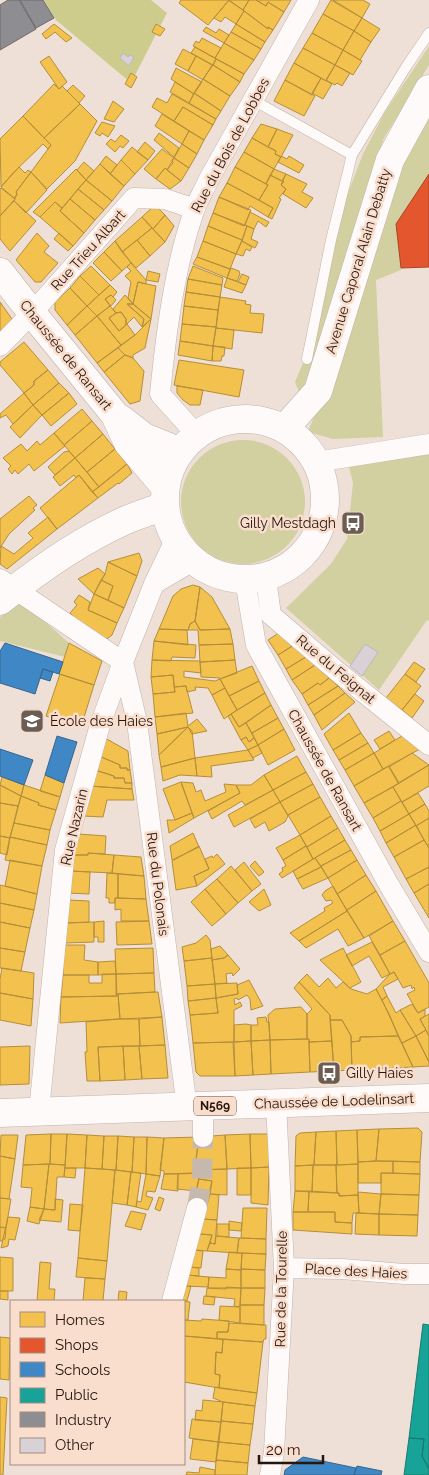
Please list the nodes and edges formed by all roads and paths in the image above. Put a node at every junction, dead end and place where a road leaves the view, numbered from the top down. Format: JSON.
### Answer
{"nodes":[{"id":1,"x":309,"y":0,"type":"edge"},
{"id":2,"x":429,"y":33,"type":"edge"},
{"id":3,"x":429,"y":89,"type":"edge"},
{"id":4,"x":253,"y":100,"type":"junction"},
{"id":5,"x":352,"y":155,"type":"junction"},
{"id":6,"x":195,"y":209,"type":"junction"},
{"id":7,"x":0,"y":272,"type":"edge"},
{"id":8,"x":32,"y":314,"type":"junction"},
{"id":9,"x":0,"y":346,"type":"edge"},
{"id":10,"x":307,"y":359,"type":"dead end"},
{"id":11,"x":115,"y":415,"type":"junction"},
{"id":12,"x":284,"y":428,"type":"junction"},
{"id":13,"x":187,"y":443,"type":"junction"},
{"id":14,"x":429,"y":444,"type":"edge"},
{"id":15,"x":316,"y":462,"type":"junction"},
{"id":16,"x":165,"y":496,"type":"junction"},
{"id":17,"x":175,"y":540,"type":"junction"},
{"id":18,"x":194,"y":562,"type":"junction"},
{"id":19,"x":256,"y":579,"type":"junction"},
{"id":20,"x":154,"y":584,"type":"junction"},
{"id":21,"x":5,"y":590,"type":"edge"},
{"id":22,"x":123,"y":662,"type":"junction"},
{"id":23,"x":429,"y":745,"type":"edge"},
{"id":24,"x":429,"y":952,"type":"edge"},
{"id":25,"x":429,"y":1098,"type":"edge"},
{"id":26,"x":276,"y":1102,"type":"junction"},
{"id":27,"x":195,"y":1107,"type":"junction"},
{"id":28,"x":39,"y":1111,"type":"junction"},
{"id":29,"x":0,"y":1113,"type":"edge"},
{"id":30,"x":203,"y":1137,"type":"tunnel mouth"},
{"id":31,"x":197,"y":1208,"type":"tunnel mouth"},
{"id":32,"x":284,"y":1268,"type":"junction"},
{"id":33,"x":429,"y":1274,"type":"edge"},
{"id":34,"x":172,"y":1300,"type":"edge"},
{"id":35,"x":270,"y":1475,"type":"edge"}],
"edges":[{"from":1,"to":4,"type":"street","name":"Rue du Bois de Lobbes"},
{"from":2,"to":5,"type":"lane"},
{"from":3,"to":12,"type":"main road","name":"Avenue Caporal Alain Debatty"},
{"from":4,"to":5,"type":"lane"},
{"from":4,"to":6,"type":"street","name":"Rue du Bois de Lobbes"},
{"from":5,"to":10,"type":"lane"},
{"from":6,"to":8,"type":"street","name":"Rue Trieu Albart"},
{"from":6,"to":13,"type":"street","name":"Rue du Bois de Lobbes"},
{"from":7,"to":8,"type":"main road","name":"Chaussée de Ransart"},
{"from":8,"to":9,"type":"street","name":"Rue Trieu Albart"},
{"from":8,"to":11,"type":"main road","name":"Chaussée de Ransart"},
{"from":11,"to":13,"type":"main road","name":"Chaussée de Ransart"},
{"from":11,"to":16,"type":"main road","name":"Chaussée de Ransart"},
{"from":12,"to":13,"type":"main road"},
{"from":12,"to":15,"type":"main road"},
{"from":13,"to":16,"type":"main road"},
{"from":14,"to":15,"type":"street"},
{"from":15,"to":19,"type":"main road"},
{"from":16,"to":17,"type":"main road"},
{"from":16,"to":21,"type":"main road"},
{"from":17,"to":18,"type":"main road"},
{"from":17,"to":20,"type":"street","name":"Rue Nazarin"},
{"from":18,"to":19,"type":"main road"},
{"from":18,"to":20,"type":"street"},
{"from":19,"to":23,"type":"street","name":"Rue du Feignat"},
{"from":19,"to":24,"type":"street","name":"Chaussée de Ransart"},
{"from":20,"to":22,"type":"street","name":"Rue Nazarin"},
{"from":21,"to":22,"type":"street"},
{"from":22,"to":27,"type":"street","name":"Rue du Polonais"},
{"from":22,"to":28,"type":"street","name":"Rue Nazarin"},
{"from":25,"to":26,"type":"main road","name":"Chaussée de Lodelinsart","number":"N569"},
{"from":26,"to":27,"type":"main road","name":"Chaussée de Lodelinsart","number":"N569"},
{"from":26,"to":32,"type":"street","name":"Rue de la Tourelle"},
{"from":27,"to":28,"type":"main road","name":"Chaussée de Lodelinsart","number":"N569"},
{"from":27,"to":30,"type":"street","name":"Rue du Polonais"},
{"from":28,"to":29,"type":"main road","name":"Chaussée de Lodelinsart","number":"N569"},
{"from":31,"to":34,"type":"street"},
{"from":32,"to":33,"type":"street","name":"Place des Haies"},
{"from":32,"to":35,"type":"street","name":"Rue de la Tourelle"}]}
